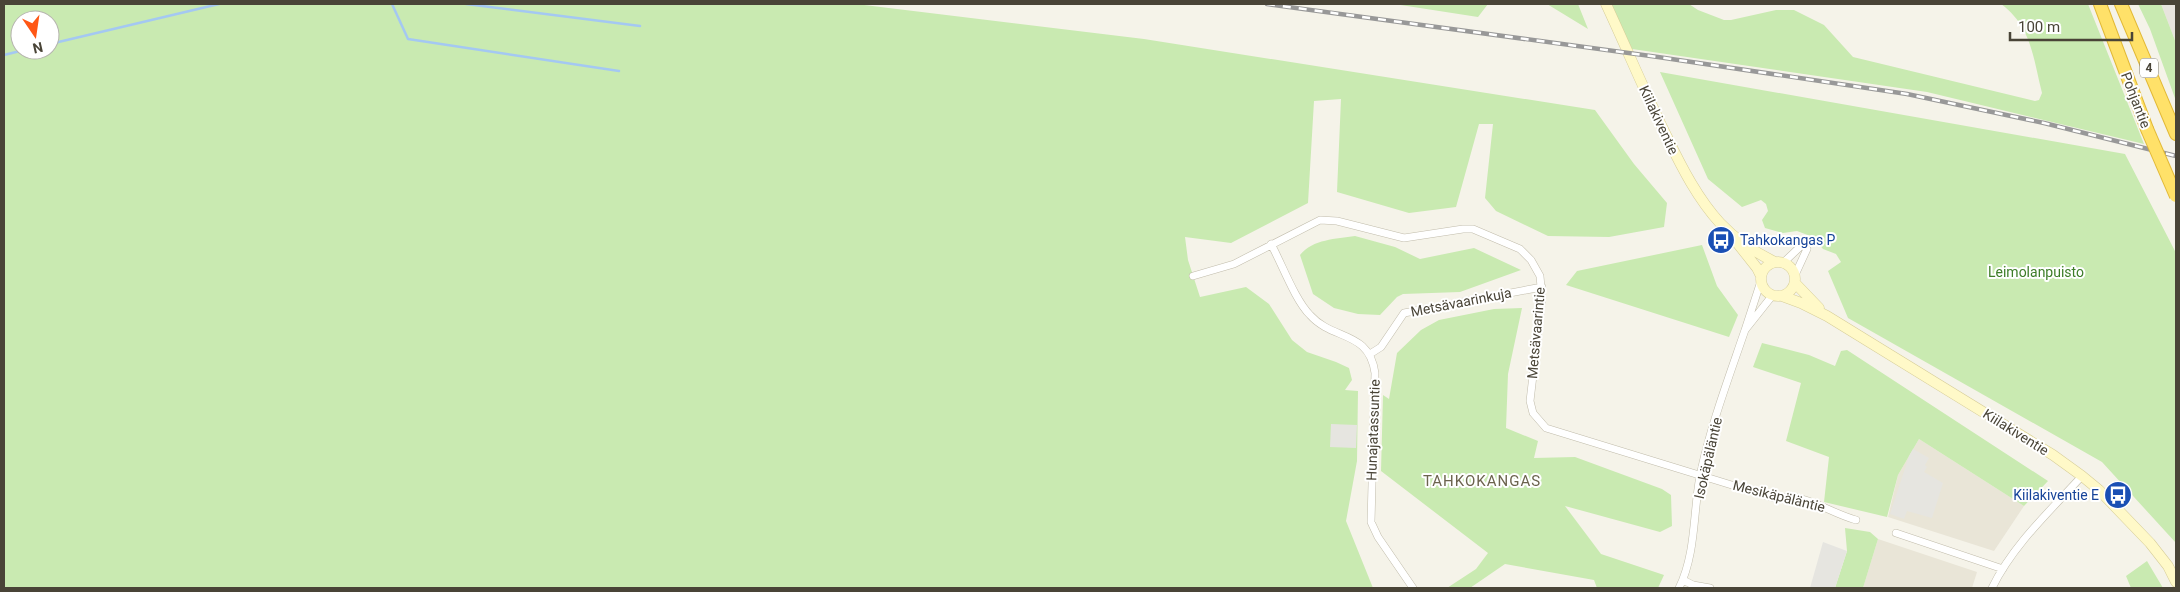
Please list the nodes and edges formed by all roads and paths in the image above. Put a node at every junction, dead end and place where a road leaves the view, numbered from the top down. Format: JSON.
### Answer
{"nodes":[{"id":1,"x":1606,"y":4,"type":"edge"},
{"id":2,"x":2100,"y":4,"type":"edge"},
{"id":3,"x":2121,"y":4,"type":"edge"},
{"id":4,"x":2176,"y":134,"type":"edge"},
{"id":5,"x":2176,"y":196,"type":"edge"},
{"id":6,"x":1725,"y":228,"type":"junction"},
{"id":7,"x":1272,"y":244,"type":"junction"},
{"id":8,"x":1779,"y":262,"type":"junction"},
{"id":9,"x":1193,"y":276,"type":"dead end"},
{"id":10,"x":1761,"y":279,"type":"junction"},
{"id":11,"x":1795,"y":279,"type":"junction"},
{"id":12,"x":1542,"y":287,"type":"junction"},
{"id":13,"x":1777,"y":296,"type":"junction"},
{"id":14,"x":1827,"y":316,"type":"junction"},
{"id":15,"x":1745,"y":330,"type":"junction"},
{"id":16,"x":1370,"y":354,"type":"junction"},
{"id":17,"x":1700,"y":476,"type":"junction"},
{"id":18,"x":2082,"y":476,"type":"junction"},
{"id":19,"x":1856,"y":520,"type":"dead end"},
{"id":20,"x":1896,"y":533,"type":"dead end"},
{"id":21,"x":2003,"y":569,"type":"junction"},
{"id":22,"x":1683,"y":580,"type":"junction"},
{"id":23,"x":2176,"y":582,"type":"edge"},
{"id":24,"x":1413,"y":588,"type":"edge"},
{"id":25,"x":1679,"y":588,"type":"edge"},
{"id":26,"x":1710,"y":588,"type":"edge"},
{"id":27,"x":1992,"y":588,"type":"edge"}],
"edges":[{"from":1,"to":6,"type":"street","name":"Kiilakiventie"},
{"from":2,"to":5,"type":"highway","name":"Pohjantie","number":"4","bridge":true},
{"from":3,"to":4,"type":"highway","name":"Pohjantie","number":"4"},
{"from":6,"to":8,"type":"street","name":"Kiilakiventie"},
{"from":6,"to":10,"type":"street","name":"Kiilakiventie"},
{"from":7,"to":9,"type":"street","name":"Metsävaarintie"},
{"from":7,"to":12,"type":"street","name":"Metsävaarintie"},
{"from":7,"to":16,"type":"street"},
{"from":8,"to":10,"type":"street"},
{"from":8,"to":11,"type":"street"},
{"from":8,"to":11,"type":"street"},
{"from":10,"to":13,"type":"street"},
{"from":10,"to":15,"type":"street","name":"Isokäpäläntie"},
{"from":11,"to":13,"type":"street"},
{"from":11,"to":14,"type":"street","name":"Kiilakiventie"},
{"from":12,"to":16,"type":"street","name":"Metsävaarinkuja"},
{"from":12,"to":17,"type":"street","name":"Metsävaarintie"},
{"from":13,"to":14,"type":"street","name":"Kiilakiventie"},
{"from":13,"to":15,"type":"street","name":"Isokäpäläntie"},
{"from":14,"to":18,"type":"street","name":"Kiilakiventie"},
{"from":15,"to":17,"type":"street","name":"Isokäpäläntie"},
{"from":16,"to":24,"type":"street","name":"Hunajatassuntie"},
{"from":17,"to":19,"type":"street","name":"Mesikäpäläntie"},
{"from":17,"to":22,"type":"street","name":"Isokäpäläntie"},
{"from":18,"to":21,"type":"street"},
{"from":18,"to":23,"type":"street","name":"Kiilakiventie"},
{"from":20,"to":21,"type":"street"},
{"from":21,"to":27,"type":"street"},
{"from":22,"to":25,"type":"street","name":"Isokäpäläntie"},
{"from":22,"to":26,"type":"street"}]}
